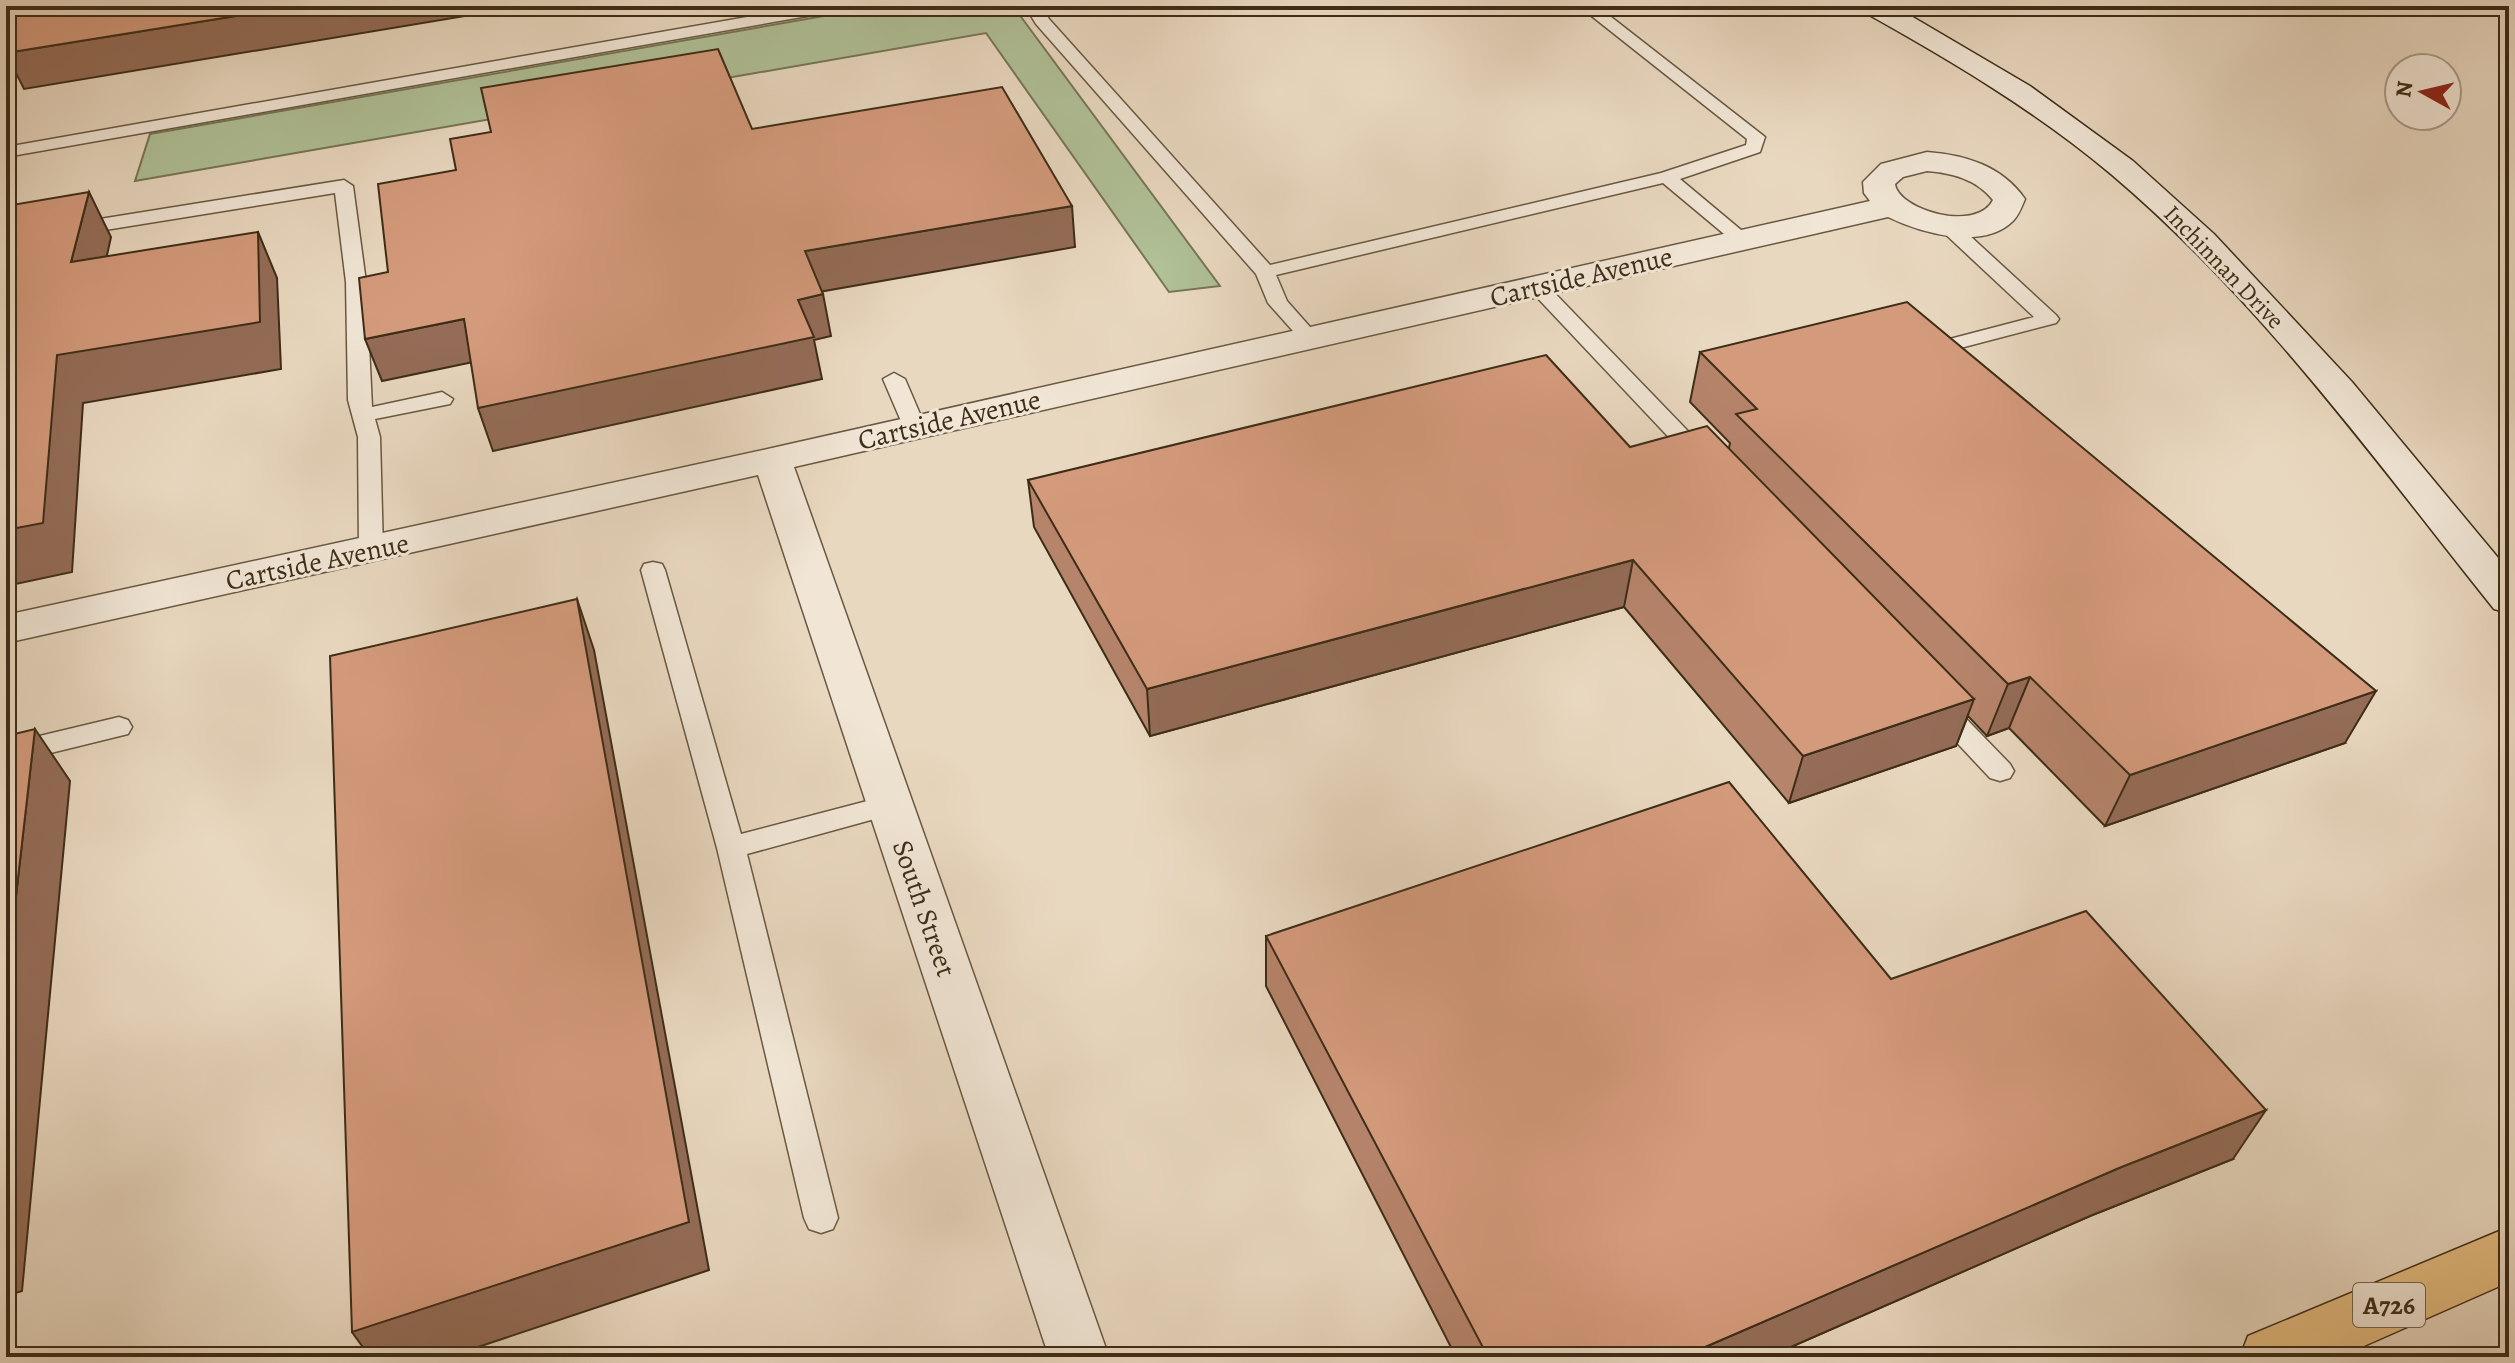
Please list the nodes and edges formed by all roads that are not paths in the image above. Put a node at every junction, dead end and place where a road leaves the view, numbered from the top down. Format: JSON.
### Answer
{"nodes":[{"id":1,"x":836,"y":6,"type":"edge"},
{"id":2,"x":1033,"y":6,"type":"edge"},
{"id":3,"x":1587,"y":6,"type":"edge"},
{"id":4,"x":1874,"y":6,"type":"edge"},
{"id":5,"x":6,"y":152,"type":"edge"},
{"id":6,"x":1667,"y":177,"type":"junction"},
{"id":7,"x":1892,"y":206,"type":"junction"},
{"id":8,"x":1949,"y":227,"type":"junction"},
{"id":9,"x":6,"y":240,"type":"edge"},
{"id":10,"x":1743,"y":240,"type":"junction"},
{"id":11,"x":1265,"y":272,"type":"junction"},
{"id":12,"x":1537,"y":286,"type":"junction"},
{"id":13,"x":1308,"y":336,"type":"junction"},
{"id":14,"x":1949,"y":371,"type":"edge"},
{"id":15,"x":894,"y":379,"type":"dead end"},
{"id":16,"x":442,"y":399,"type":"dead end"},
{"id":17,"x":364,"y":415,"type":"junction"},
{"id":18,"x":915,"y":428,"type":"junction"},
{"id":19,"x":772,"y":460,"type":"junction"},
{"id":20,"x":1713,"y":471,"type":"edge"},
{"id":21,"x":371,"y":550,"type":"junction"},
{"id":22,"x":653,"y":570,"type":"dead end"},
{"id":23,"x":2509,"y":599,"type":"edge"},
{"id":24,"x":6,"y":629,"type":"edge"},
{"id":25,"x":1923,"y":690,"type":"edge"},
{"id":26,"x":119,"y":727,"type":"dead end"},
{"id":27,"x":6,"y":754,"type":"edge"},
{"id":28,"x":2000,"y":771,"type":"dead end"},
{"id":29,"x":890,"y":805,"type":"junction"},
{"id":30,"x":731,"y":848,"type":"junction"},
{"id":31,"x":821,"y":1218,"type":"dead end"},
{"id":32,"x":2509,"y":1254,"type":"edge"},
{"id":33,"x":1079,"y":1357,"type":"edge"},
{"id":34,"x":2270,"y":1357,"type":"edge"}],
"edges":[{"from":1,"to":5,"type":"lane"},
{"from":2,"to":11,"type":"lane"},
{"from":3,"to":6,"type":"lane"},
{"from":4,"to":23,"type":"street","name":"Inchinnan Drive"},
{"from":6,"to":10,"type":"lane"},
{"from":6,"to":11,"type":"lane"},
{"from":7,"to":8,"type":"street"},
{"from":7,"to":8,"type":"street"},
{"from":7,"to":10,"type":"street","name":"Cartside Avenue"},
{"from":8,"to":14,"type":"lane"},
{"from":9,"to":17,"type":"lane"},
{"from":10,"to":12,"type":"street","name":"Cartside Avenue"},
{"from":11,"to":13,"type":"lane"},
{"from":12,"to":13,"type":"street","name":"Cartside Avenue"},
{"from":12,"to":20,"type":"lane"},
{"from":13,"to":18,"type":"street","name":"Cartside Avenue"},
{"from":15,"to":18,"type":"lane"},
{"from":16,"to":17,"type":"lane"},
{"from":17,"to":21,"type":"lane"},
{"from":18,"to":19,"type":"street","name":"Cartside Avenue"},
{"from":19,"to":21,"type":"street","name":"Cartside Avenue"},
{"from":19,"to":29,"type":"street","name":"South Street"},
{"from":21,"to":24,"type":"street","name":"Cartside Avenue"},
{"from":22,"to":30,"type":"lane"},
{"from":25,"to":28,"type":"lane"},
{"from":26,"to":27,"type":"lane"},
{"from":29,"to":30,"type":"lane"},
{"from":29,"to":33,"type":"street","name":"South Street"},
{"from":30,"to":31,"type":"lane"},
{"from":32,"to":34,"type":"main road","number":"A726"}]}
